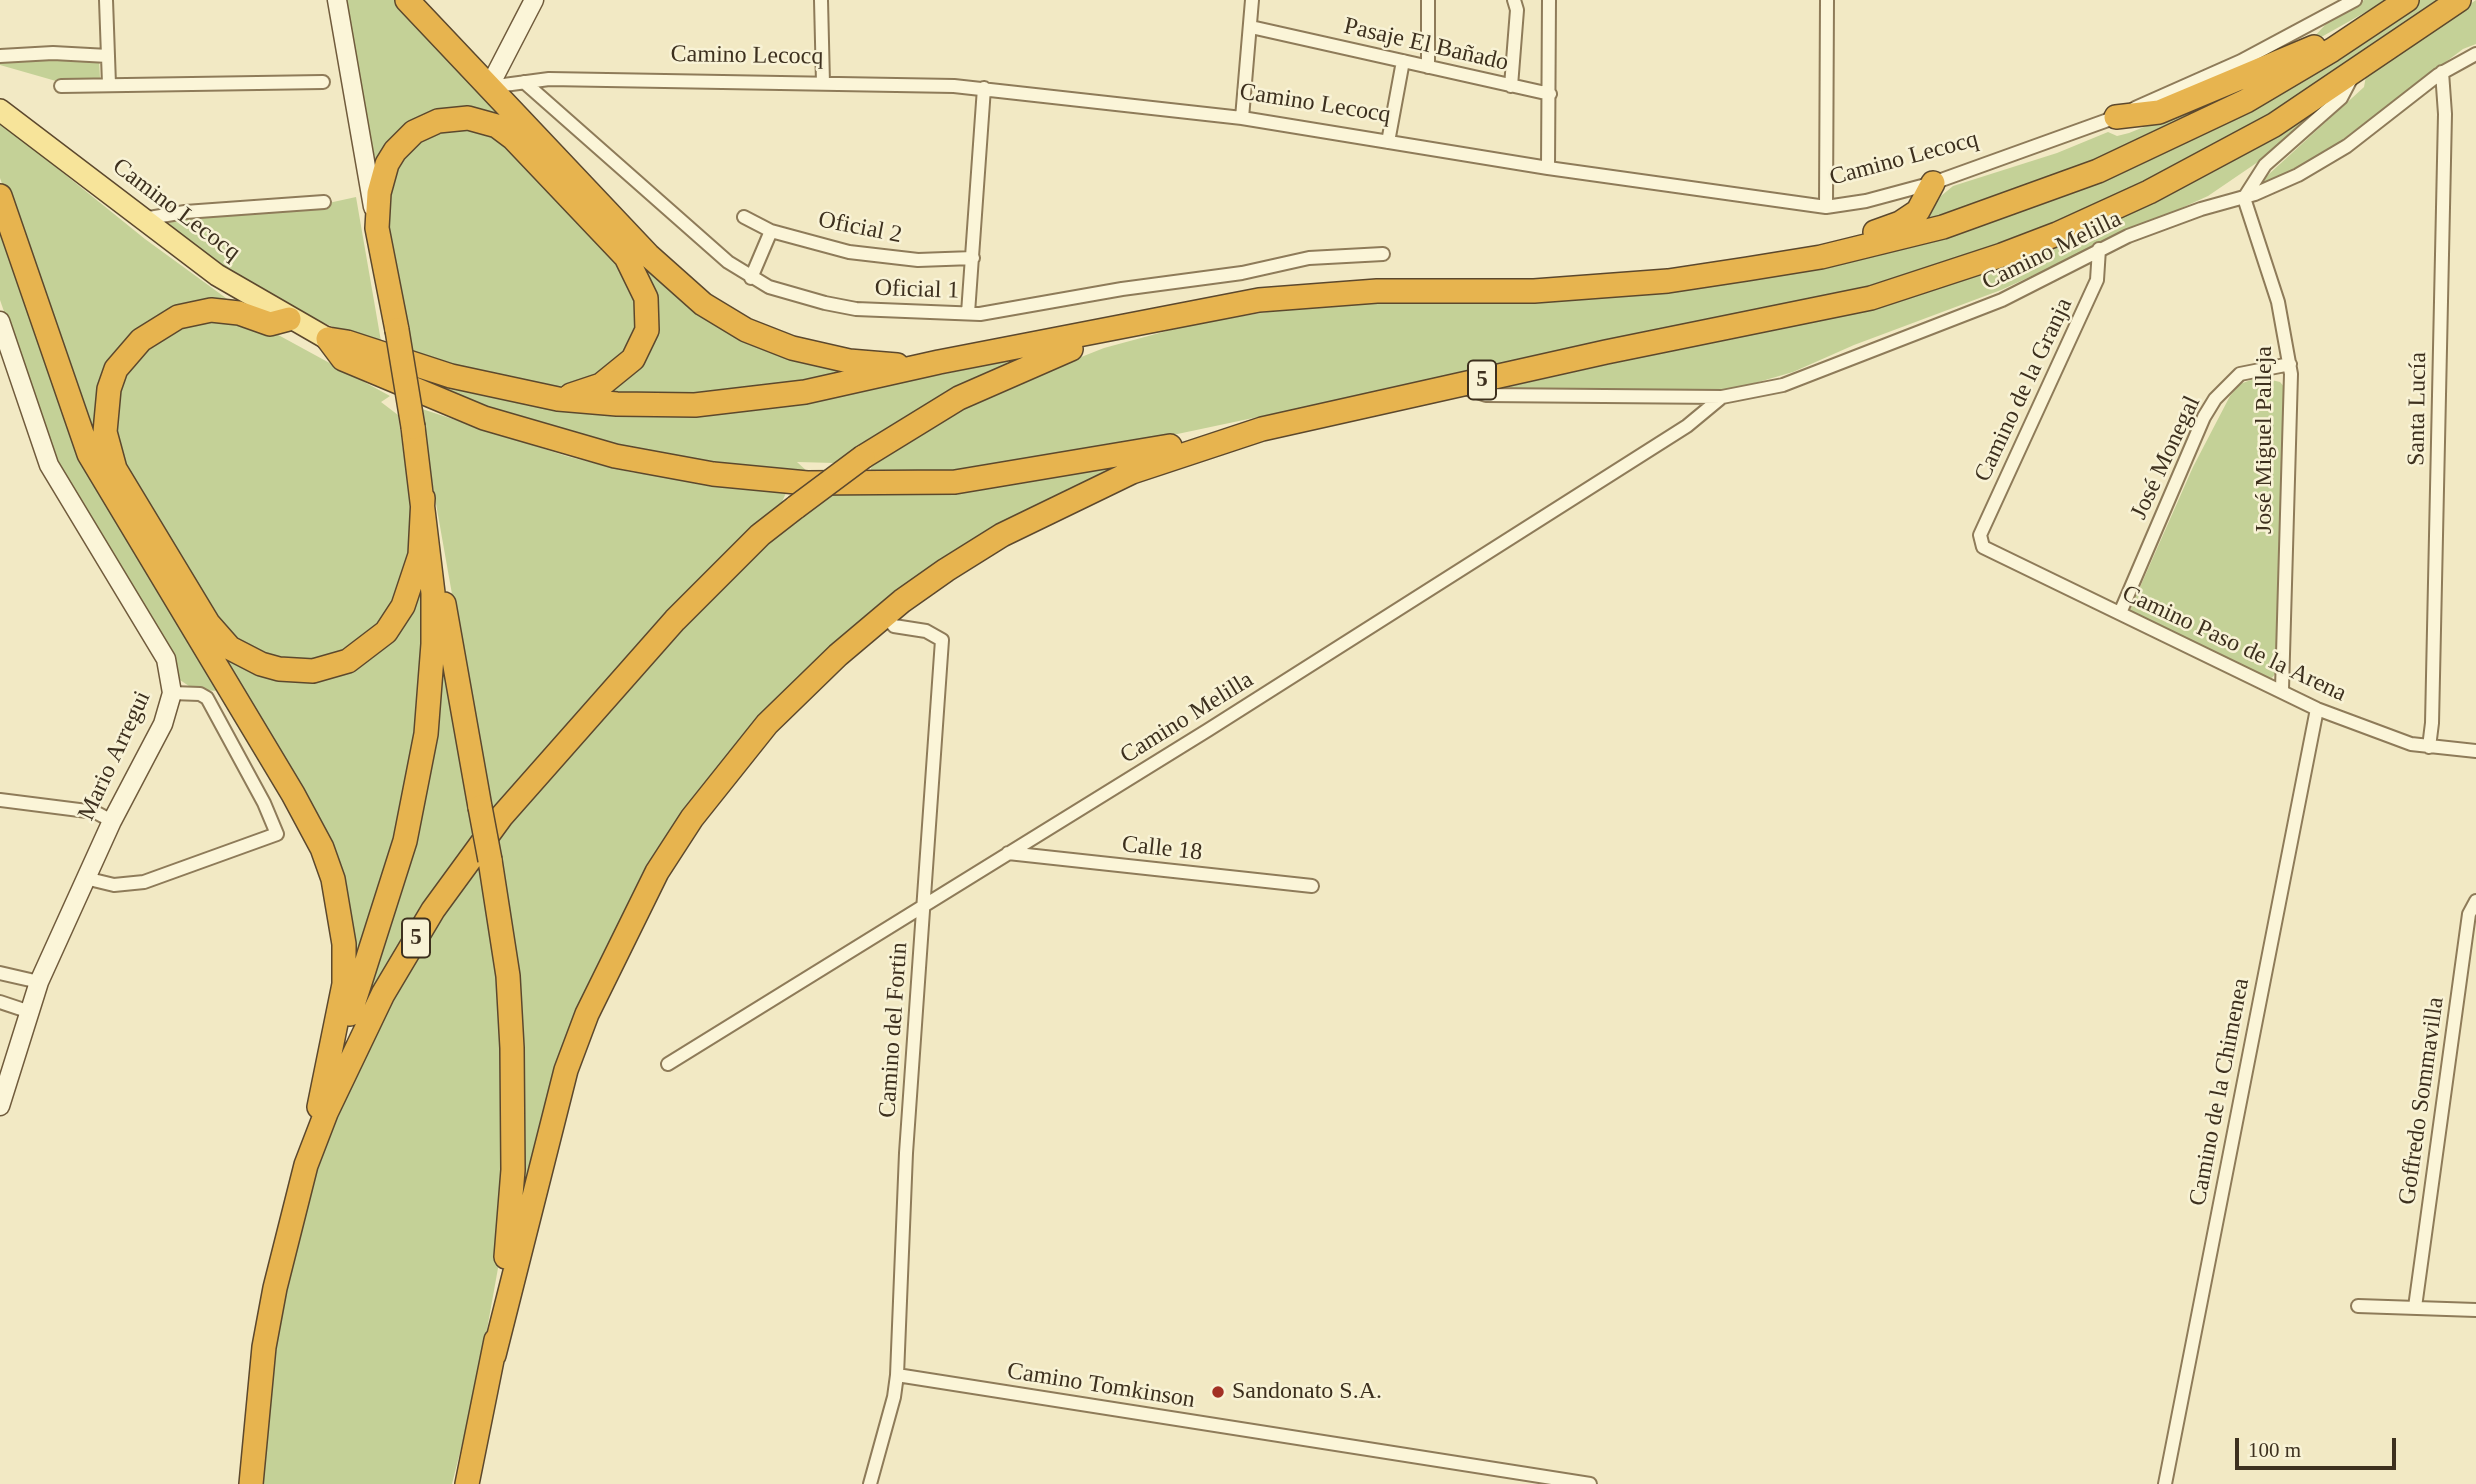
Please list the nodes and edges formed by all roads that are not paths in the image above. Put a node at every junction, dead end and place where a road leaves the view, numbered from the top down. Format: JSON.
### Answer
{"nodes":[{"id":1,"x":106,"y":0,"type":"edge"},
{"id":2,"x":337,"y":0,"type":"edge"},
{"id":3,"x":407,"y":0,"type":"edge"},
{"id":4,"x":534,"y":0,"type":"edge"},
{"id":5,"x":821,"y":0,"type":"edge"},
{"id":6,"x":1252,"y":0,"type":"edge"},
{"id":7,"x":1429,"y":0,"type":"edge"},
{"id":8,"x":1514,"y":0,"type":"edge"},
{"id":9,"x":1549,"y":0,"type":"edge"},
{"id":10,"x":1827,"y":0,"type":"edge"},
{"id":11,"x":2354,"y":0,"type":"edge"},
{"id":12,"x":2407,"y":0,"type":"edge"},
{"id":13,"x":2459,"y":0,"type":"edge"},
{"id":14,"x":2384,"y":17,"type":"junction"},
{"id":15,"x":1251,"y":27,"type":"junction"},
{"id":16,"x":2475,"y":53,"type":"edge"},
{"id":17,"x":0,"y":56,"type":"edge"},
{"id":18,"x":108,"y":56,"type":"junction"},
{"id":19,"x":1403,"y":61,"type":"junction"},
{"id":20,"x":1428,"y":67,"type":"junction"},
{"id":21,"x":2442,"y":72,"type":"junction"},
{"id":22,"x":2353,"y":74,"type":"junction"},
{"id":23,"x":323,"y":82,"type":"dead end"},
{"id":24,"x":524,"y":82,"type":"junction"},
{"id":25,"x":823,"y":83,"type":"junction"},
{"id":26,"x":109,"y":84,"type":"junction"},
{"id":27,"x":61,"y":86,"type":"dead end"},
{"id":28,"x":1511,"y":86,"type":"junction"},
{"id":29,"x":489,"y":87,"type":"junction"},
{"id":30,"x":984,"y":88,"type":"junction"},
{"id":31,"x":1550,"y":94,"type":"junction"},
{"id":32,"x":0,"y":110,"type":"edge"},
{"id":33,"x":2116,"y":117,"type":"junction"},
{"id":34,"x":1242,"y":118,"type":"junction"},
{"id":35,"x":1388,"y":142,"type":"junction"},
{"id":36,"x":1548,"y":168,"type":"junction"},
{"id":37,"x":1933,"y":183,"type":"joint"},
{"id":38,"x":0,"y":196,"type":"edge"},
{"id":39,"x":2244,"y":198,"type":"junction"},
{"id":40,"x":1914,"y":199,"type":"junction"},
{"id":41,"x":324,"y":202,"type":"dead end"},
{"id":42,"x":1826,"y":207,"type":"junction"},
{"id":43,"x":744,"y":217,"type":"dead end"},
{"id":44,"x":141,"y":219,"type":"junction"},
{"id":45,"x":377,"y":228,"type":"junction"},
{"id":46,"x":771,"y":231,"type":"junction"},
{"id":47,"x":2099,"y":249,"type":"junction"},
{"id":48,"x":1383,"y":254,"type":"dead end"},
{"id":49,"x":973,"y":258,"type":"junction"},
{"id":50,"x":1747,"y":269,"type":"junction"},
{"id":51,"x":751,"y":278,"type":"junction"},
{"id":52,"x":968,"y":313,"type":"junction"},
{"id":53,"x":289,"y":318,"type":"junction"},
{"id":54,"x":0,"y":321,"type":"edge"},
{"id":55,"x":1144,"y":325,"type":"junction"},
{"id":56,"x":328,"y":339,"type":"junction"},
{"id":57,"x":939,"y":362,"type":"junction"},
{"id":58,"x":2290,"y":364,"type":"junction"},
{"id":59,"x":1459,"y":386,"type":"junction"},
{"id":60,"x":1722,"y":397,"type":"junction"},
{"id":61,"x":558,"y":399,"type":"junction"},
{"id":62,"x":1262,"y":429,"type":"junction"},
{"id":63,"x":423,"y":498,"type":"junction"},
{"id":64,"x":1983,"y":547,"type":"joint"},
{"id":65,"x":2120,"y":613,"type":"junction"},
{"id":66,"x":885,"y":615,"type":"junction"},
{"id":67,"x":2282,"y":689,"type":"junction"},
{"id":68,"x":172,"y":693,"type":"junction"},
{"id":69,"x":2317,"y":709,"type":"junction"},
{"id":70,"x":2429,"y":747,"type":"junction"},
{"id":71,"x":2476,"y":751,"type":"edge"},
{"id":72,"x":0,"y":800,"type":"edge"},
{"id":73,"x":112,"y":821,"type":"junction"},
{"id":74,"x":1008,"y":853,"type":"junction"},
{"id":75,"x":85,"y":878,"type":"junction"},
{"id":76,"x":1312,"y":886,"type":"dead end"},
{"id":77,"x":2475,"y":901,"type":"edge"},
{"id":78,"x":925,"y":905,"type":"junction"},
{"id":79,"x":0,"y":973,"type":"edge"},
{"id":80,"x":39,"y":982,"type":"junction"},
{"id":81,"x":0,"y":1002,"type":"edge"},
{"id":82,"x":30,"y":1012,"type":"junction"},
{"id":83,"x":668,"y":1064,"type":"dead end"},
{"id":84,"x":0,"y":1106,"type":"edge"},
{"id":85,"x":306,"y":1165,"type":"junction"},
{"id":86,"x":2358,"y":1306,"type":"dead end"},
{"id":87,"x":2415,"y":1307,"type":"junction"},
{"id":88,"x":2476,"y":1310,"type":"edge"},
{"id":89,"x":494,"y":1355,"type":"junction"},
{"id":90,"x":897,"y":1375,"type":"junction"},
{"id":91,"x":251,"y":1484,"type":"edge"},
{"id":92,"x":467,"y":1484,"type":"edge"},
{"id":93,"x":870,"y":1484,"type":"edge"},
{"id":94,"x":1590,"y":1484,"type":"edge"},
{"id":95,"x":2165,"y":1484,"type":"edge"}],
"edges":[{"from":1,"to":18,"type":"street"},
{"from":2,"to":45,"type":"street"},
{"from":3,"to":29,"type":"highway"},
{"from":4,"to":29,"type":"street"},
{"from":5,"to":25,"type":"street"},
{"from":6,"to":15,"type":"street"},
{"from":7,"to":20,"type":"street"},
{"from":8,"to":28,"type":"street"},
{"from":9,"to":31,"type":"street"},
{"from":10,"to":42,"type":"street"},
{"from":11,"to":33,"type":"street","name":"Camino Lecocq"},
{"from":12,"to":14,"type":"highway","number":"5"},
{"from":13,"to":22,"type":"highway","number":"5"},
{"from":14,"to":33,"type":"highway"},
{"from":14,"to":50,"type":"highway","number":"5"},
{"from":15,"to":19,"type":"street","name":"Pasaje El Bañado"},
{"from":15,"to":34,"type":"street"},
{"from":16,"to":21,"type":"street","name":"Camino Melilla"},
{"from":17,"to":18,"type":"street"},
{"from":18,"to":26,"type":"street"},
{"from":19,"to":20,"type":"street","name":"Pasaje El Bañado"},
{"from":19,"to":35,"type":"street"},
{"from":20,"to":28,"type":"street","name":"Pasaje El Bañado"},
{"from":21,"to":39,"type":"street","name":"Camino Melilla"},
{"from":21,"to":70,"type":"street","name":"Santa Lucía"},
{"from":22,"to":39,"type":"street"},
{"from":22,"to":59,"type":"highway","number":"5"},
{"from":23,"to":26,"type":"street"},
{"from":24,"to":25,"type":"street","name":"Camino Lecocq"},
{"from":24,"to":29,"type":"street","name":"Camino Lecocq"},
{"from":24,"to":51,"type":"street","name":"Oficial 1"},
{"from":25,"to":30,"type":"street","name":"Camino Lecocq"},
{"from":26,"to":27,"type":"street"},
{"from":28,"to":31,"type":"street","name":"Pasaje El Bañado"},
{"from":29,"to":57,"type":"highway"},
{"from":30,"to":34,"type":"street","name":"Camino Lecocq"},
{"from":30,"to":49,"type":"street"},
{"from":31,"to":36,"type":"street"},
{"from":32,"to":44,"type":"main road","name":"Camino Lecocq"},
{"from":33,"to":37,"type":"street","name":"Camino Lecocq"},
{"from":34,"to":35,"type":"street","name":"Camino Lecocq"},
{"from":35,"to":36,"type":"street","name":"Camino Lecocq"},
{"from":36,"to":42,"type":"street","name":"Camino Lecocq"},
{"from":37,"to":40,"type":"highway"},
{"from":38,"to":85,"type":"highway"},
{"from":39,"to":47,"type":"street","name":"Camino Melilla"},
{"from":39,"to":58,"type":"street","name":"José Miguel Palleja"},
{"from":40,"to":42,"type":"street","name":"Camino Lecocq"},
{"from":40,"to":50,"type":"highway"},
{"from":41,"to":44,"type":"street"},
{"from":43,"to":46,"type":"street","name":"Oficial 2"},
{"from":44,"to":53,"type":"main road","name":"Camino Lecocq"},
{"from":45,"to":61,"type":"highway"},
{"from":45,"to":63,"type":"highway","bridge":true},
{"from":46,"to":49,"type":"street","name":"Oficial 2"},
{"from":46,"to":51,"type":"street"},
{"from":47,"to":60,"type":"street","name":"Camino Melilla"},
{"from":47,"to":64,"type":"street","name":"Camino de la Granja"},
{"from":48,"to":52,"type":"street","name":"Oficial 1"},
{"from":49,"to":52,"type":"street"},
{"from":50,"to":55,"type":"highway","number":"5"},
{"from":51,"to":52,"type":"street","name":"Oficial 1"},
{"from":53,"to":56,"type":"main road","name":"Camino Lecocq"},
{"from":53,"to":63,"type":"highway"},
{"from":54,"to":68,"type":"street","name":"Mario Arregui"},
{"from":55,"to":57,"type":"highway"},
{"from":55,"to":85,"type":"highway","number":"5","bridge":true},
{"from":56,"to":61,"type":"highway"},
{"from":56,"to":62,"type":"highway"},
{"from":57,"to":61,"type":"highway"},
{"from":58,"to":65,"type":"street","name":"José Monegal"},
{"from":58,"to":67,"type":"street","name":"José Miguel Palleja"},
{"from":59,"to":60,"type":"street","name":"Camino Melilla"},
{"from":59,"to":62,"type":"highway","number":"5"},
{"from":60,"to":74,"type":"street","name":"Camino Melilla"},
{"from":62,"to":66,"type":"highway","number":"5"},
{"from":63,"to":85,"type":"highway"},
{"from":63,"to":89,"type":"highway","bridge":true},
{"from":64,"to":65,"type":"street","name":"Camino Paso de la Arena"},
{"from":65,"to":67,"type":"street","name":"Camino Paso de la Arena"},
{"from":66,"to":78,"type":"street","name":"Camino del Fortin"},
{"from":66,"to":89,"type":"highway","number":"5"},
{"from":67,"to":69,"type":"street","name":"Camino Paso de la Arena"},
{"from":68,"to":73,"type":"street","name":"Mario Arregui"},
{"from":68,"to":75,"type":"street"},
{"from":69,"to":70,"type":"street","name":"Camino Paso de la Arena"},
{"from":69,"to":95,"type":"street","name":"Camino de la Chimenea"},
{"from":70,"to":71,"type":"street","name":"Camino Paso de la Arena"},
{"from":72,"to":73,"type":"street"},
{"from":73,"to":75,"type":"street","name":"Mario Arregui"},
{"from":74,"to":76,"type":"street","name":"Calle 18"},
{"from":74,"to":78,"type":"street","name":"Camino Melilla"},
{"from":75,"to":80,"type":"street","name":"Mario Arregui"},
{"from":77,"to":87,"type":"street","name":"Goffredo Sommavilla"},
{"from":78,"to":83,"type":"street","name":"Camino Melilla"},
{"from":78,"to":90,"type":"street","name":"Camino del Fortin"},
{"from":79,"to":80,"type":"street"},
{"from":80,"to":82,"type":"street","name":"Mario Arregui"},
{"from":81,"to":82,"type":"street"},
{"from":82,"to":84,"type":"street","name":"Mario Arregui"},
{"from":85,"to":91,"type":"highway","number":"5"},
{"from":86,"to":87,"type":"street"},
{"from":87,"to":88,"type":"street"},
{"from":89,"to":92,"type":"highway","number":"5"},
{"from":90,"to":93,"type":"street","name":"Camino del Fortin"},
{"from":90,"to":94,"type":"street","name":"Camino Tomkinson"}]}
